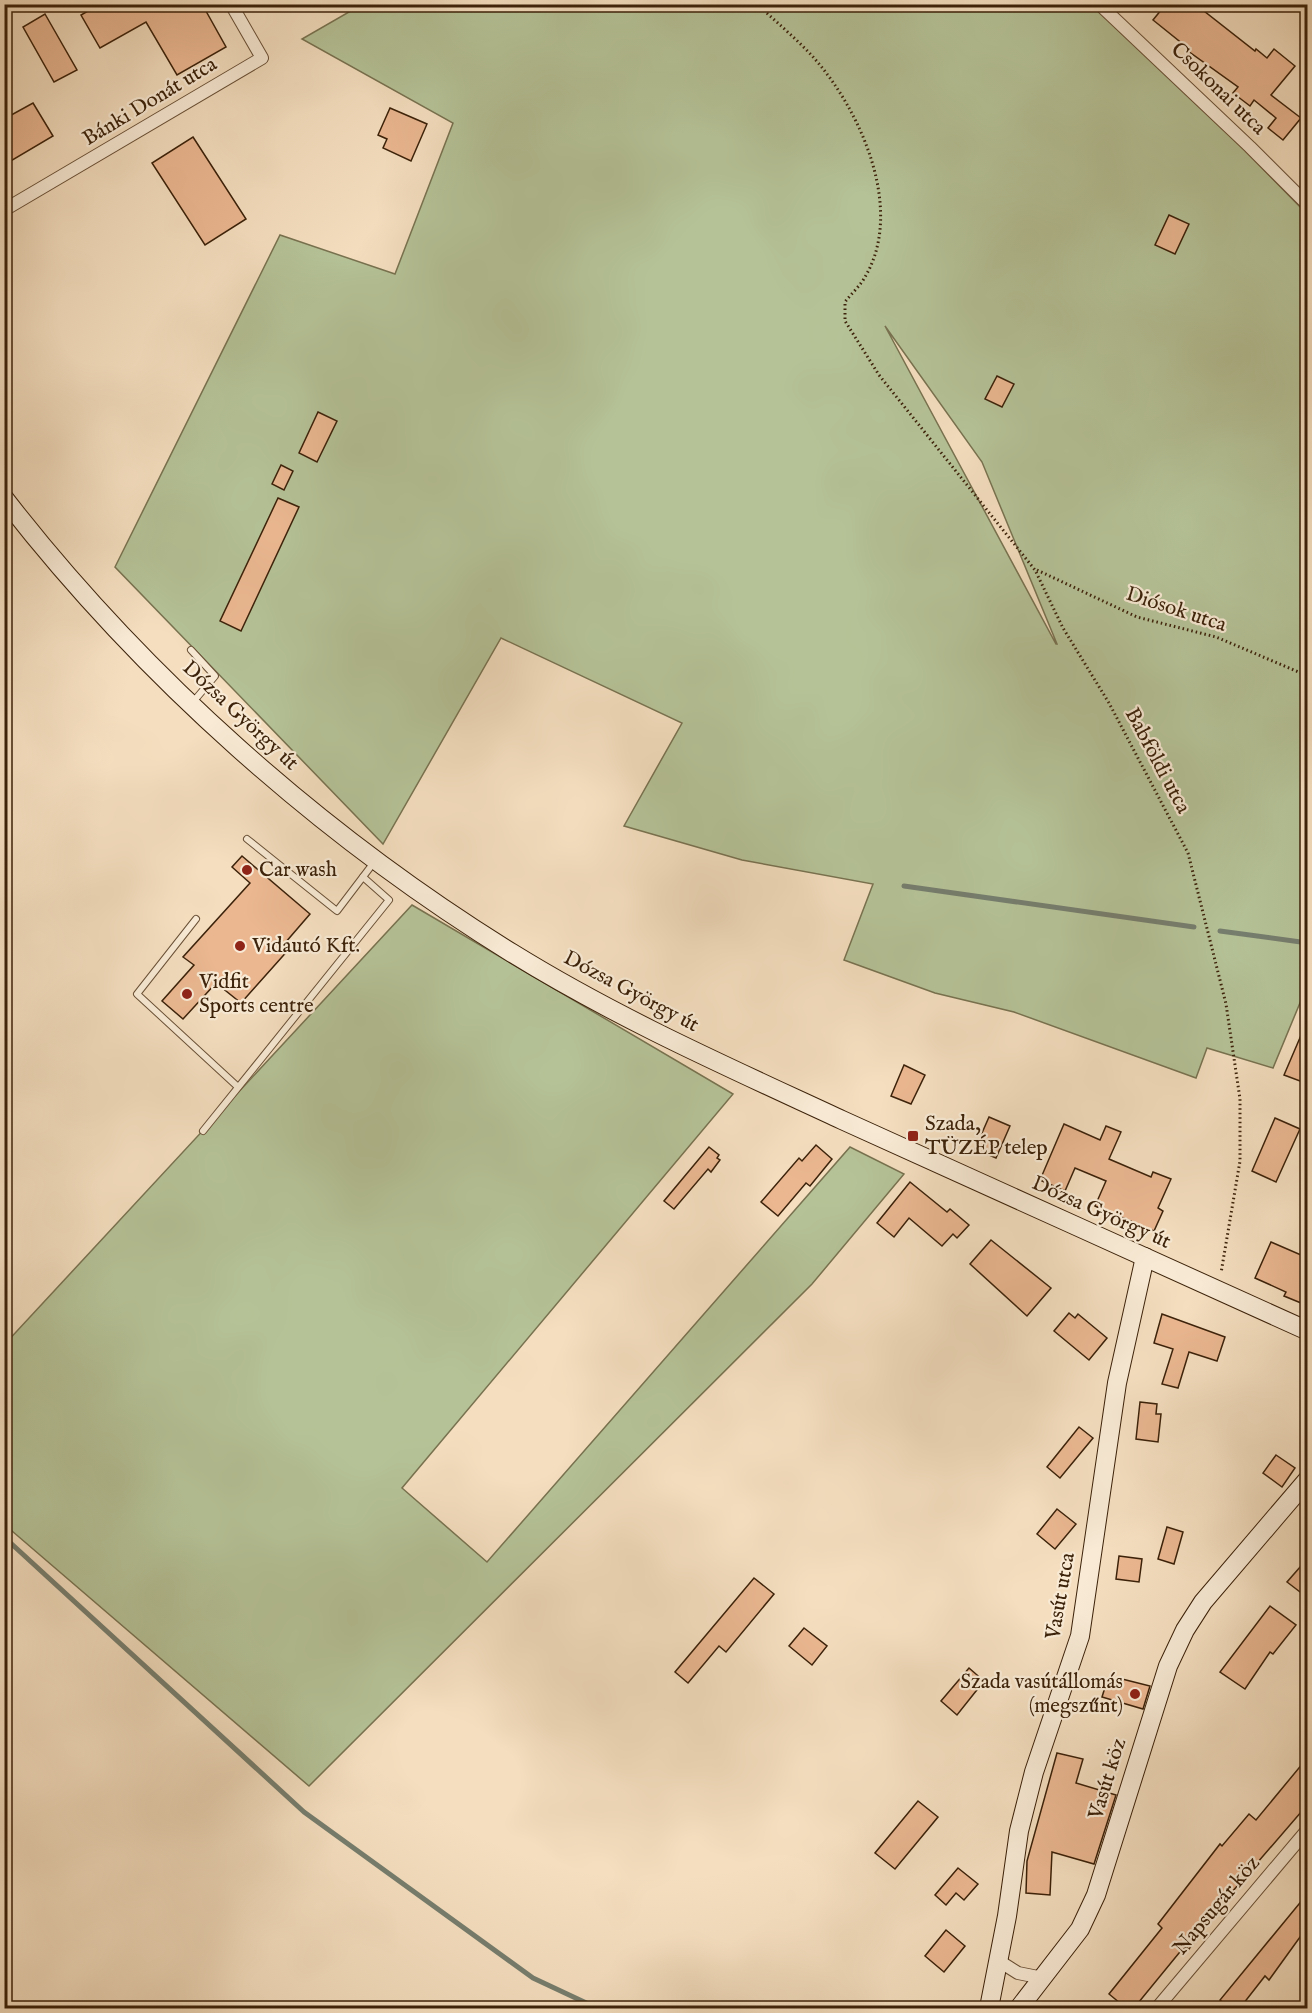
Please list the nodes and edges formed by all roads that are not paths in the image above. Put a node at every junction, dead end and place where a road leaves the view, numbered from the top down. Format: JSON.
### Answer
{"nodes":[{"id":1,"x":231,"y":4,"type":"edge"},
{"id":2,"x":1099,"y":4,"type":"edge"},
{"id":3,"x":1115,"y":9,"type":"edge"},
{"id":4,"x":1308,"y":205,"type":"edge"},
{"id":5,"x":4,"y":210,"type":"edge"},
{"id":6,"x":4,"y":498,"type":"edge"},
{"id":7,"x":191,"y":650,"type":"dead end"},
{"id":8,"x":191,"y":704,"type":"junction"},
{"id":9,"x":247,"y":839,"type":"dead end"},
{"id":10,"x":377,"y":859,"type":"junction"},
{"id":11,"x":363,"y":877,"type":"junction"},
{"id":12,"x":196,"y":919,"type":"dead end"},
{"id":13,"x":238,"y":1087,"type":"junction"},
{"id":14,"x":202,"y":1131,"type":"dead end"},
{"id":15,"x":1145,"y":1257,"type":"junction"},
{"id":16,"x":1308,"y":1331,"type":"edge"},
{"id":17,"x":1308,"y":1479,"type":"edge"},
{"id":18,"x":1308,"y":1829,"type":"edge"},
{"id":19,"x":999,"y":1961,"type":"junction"},
{"id":20,"x":1043,"y":1978,"type":"junction"},
{"id":21,"x":989,"y":2008,"type":"edge"},
{"id":22,"x":1019,"y":2008,"type":"edge"},
{"id":23,"x":1157,"y":2008,"type":"edge"}],
"edges":[{"from":1,"to":5,"type":"street","name":"Bánki Donát utca"},
{"from":2,"to":3,"type":"street","name":"Csokonai utca"},
{"from":3,"to":4,"type":"street","name":"Csokonai utca"},
{"from":6,"to":8,"type":"main road","name":"Dózsa György út"},
{"from":7,"to":8,"type":"lane"},
{"from":8,"to":10,"type":"main road","name":"Dózsa György út"},
{"from":9,"to":11,"type":"lane"},
{"from":10,"to":11,"type":"lane"},
{"from":10,"to":15,"type":"main road","name":"Dózsa György út"},
{"from":11,"to":13,"type":"lane"},
{"from":12,"to":13,"type":"lane"},
{"from":13,"to":14,"type":"lane"},
{"from":15,"to":16,"type":"main road","name":"Dózsa György út"},
{"from":15,"to":19,"type":"main road","name":"Vasút utca"},
{"from":17,"to":20,"type":"main road","name":"Vasút köz"},
{"from":18,"to":23,"type":"street","name":"Napsugár köz"},
{"from":19,"to":20,"type":"street"},
{"from":19,"to":21,"type":"main road","name":"Vasút utca"},
{"from":20,"to":22,"type":"main road","name":"Vasút köz"}]}
